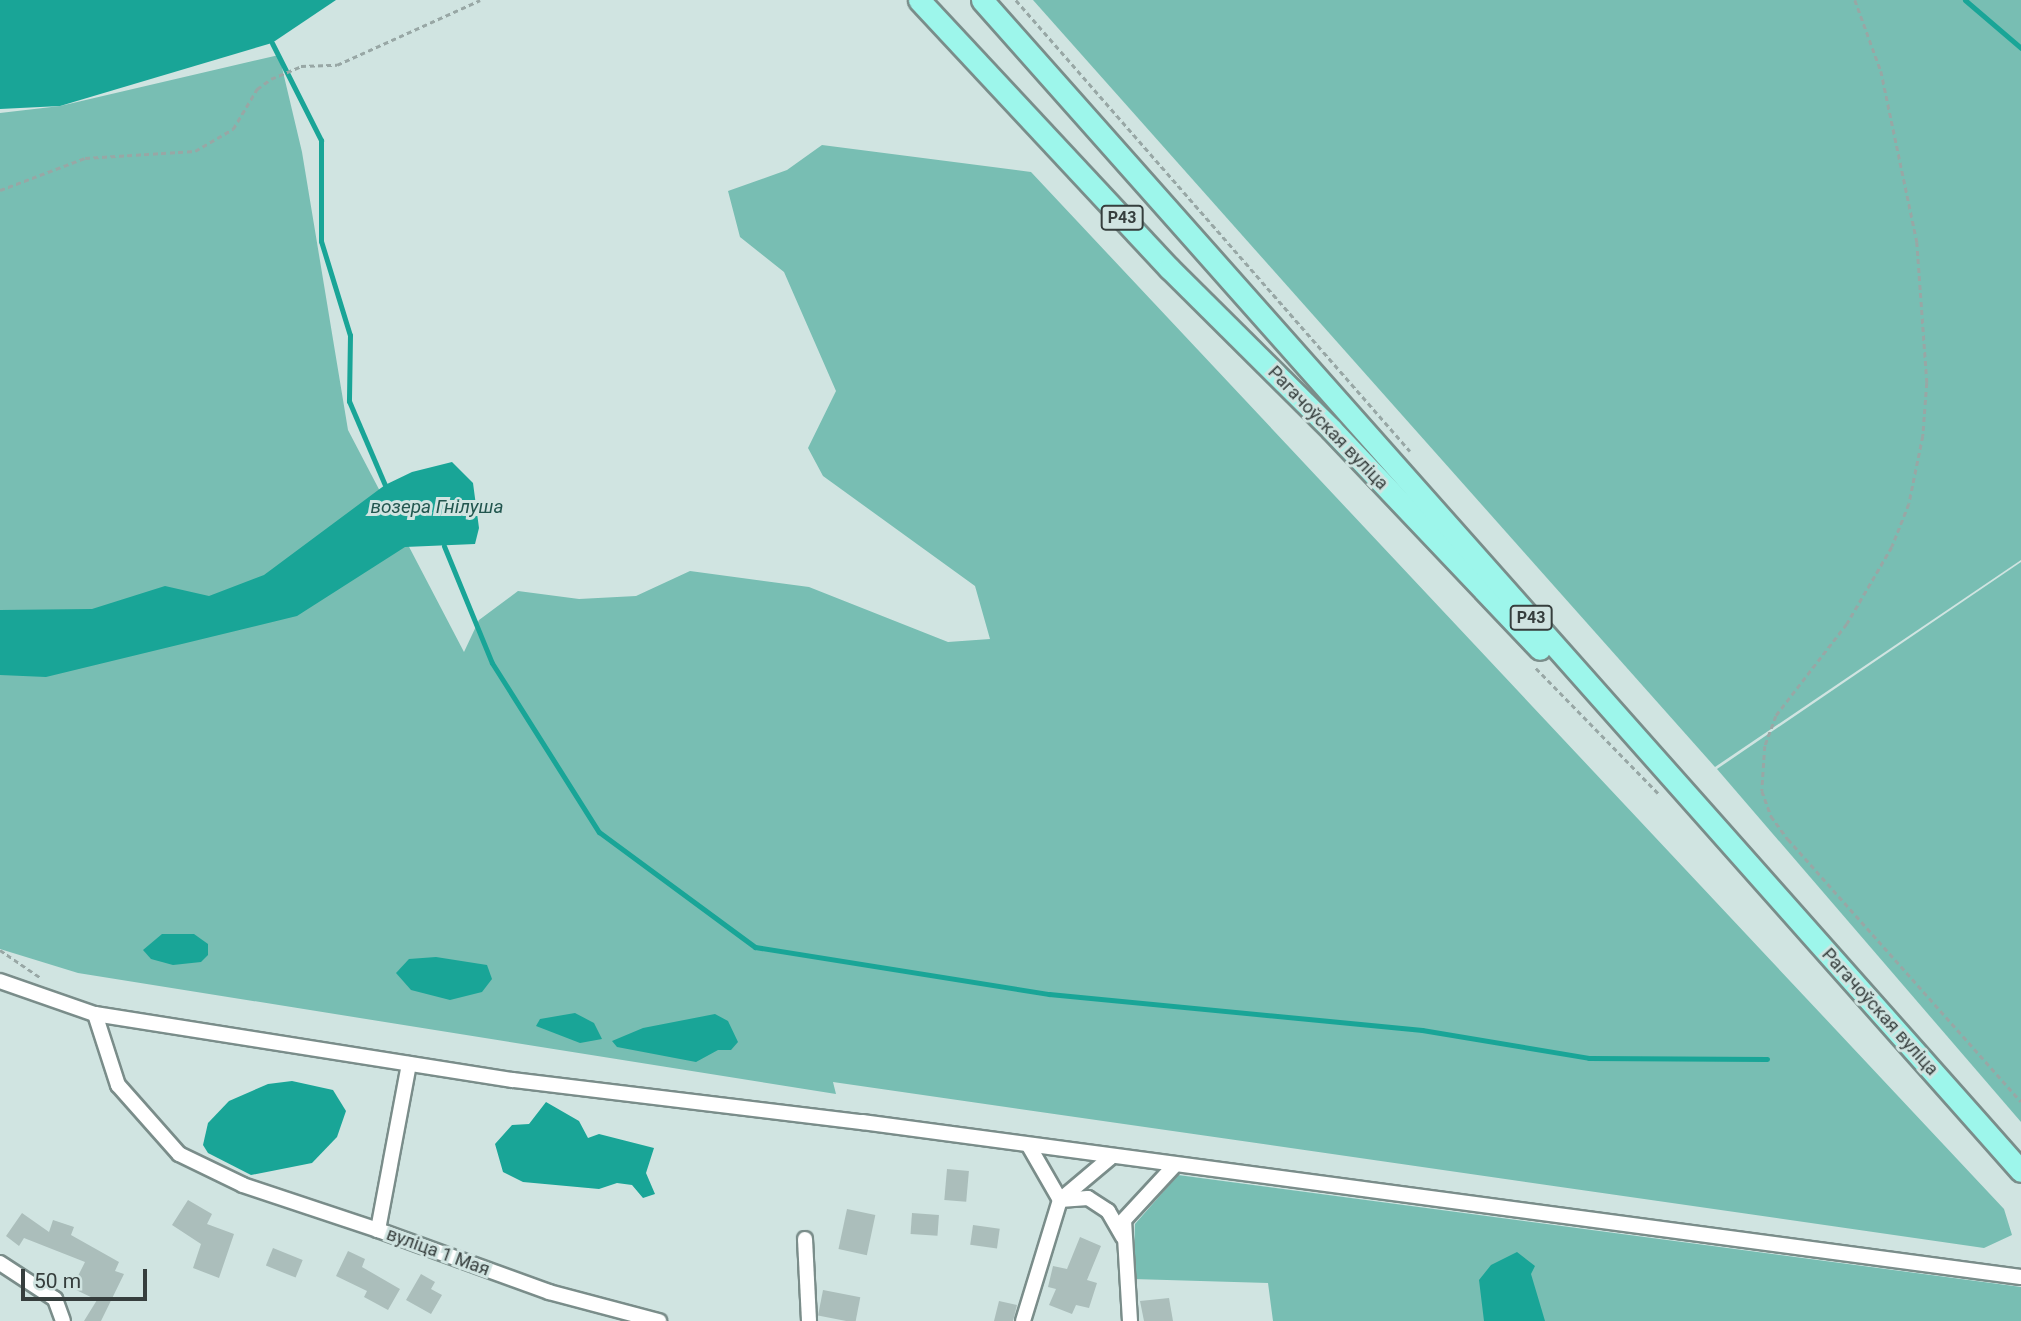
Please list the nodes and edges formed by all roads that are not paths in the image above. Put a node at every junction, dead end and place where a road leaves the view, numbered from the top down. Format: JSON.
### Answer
{"nodes":[{"id":1,"x":919,"y":0,"type":"edge"},
{"id":2,"x":982,"y":0,"type":"edge"},
{"id":3,"x":1738,"y":855,"type":"junction"},
{"id":4,"x":0,"y":981,"type":"edge"},
{"id":5,"x":95,"y":1014,"type":"junction"},
{"id":6,"x":409,"y":1064,"type":"junction"},
{"id":7,"x":1029,"y":1146,"type":"junction"},
{"id":8,"x":1110,"y":1158,"type":"junction"},
{"id":9,"x":1174,"y":1166,"type":"junction"},
{"id":10,"x":2021,"y":1171,"type":"edge"},
{"id":11,"x":1060,"y":1200,"type":"junction"},
{"id":12,"x":378,"y":1230,"type":"junction"},
{"id":13,"x":1123,"y":1237,"type":"junction"},
{"id":14,"x":805,"y":1239,"type":"dead end"},
{"id":15,"x":0,"y":1263,"type":"edge"},
{"id":16,"x":2021,"y":1277,"type":"edge"},
{"id":17,"x":63,"y":1321,"type":"edge"},
{"id":18,"x":659,"y":1321,"type":"edge"},
{"id":19,"x":809,"y":1321,"type":"edge"},
{"id":20,"x":1023,"y":1321,"type":"edge"},
{"id":21,"x":1130,"y":1321,"type":"edge"}],
"edges":[{"from":1,"to":3,"type":"main road","name":"Рагачоўская вуліца","number":"Р43"},
{"from":2,"to":3,"type":"main road","name":"Рагачоўская вуліца","number":"Р43"},
{"from":3,"to":10,"type":"main road","name":"Рагачоўская вуліца","number":"Р43"},
{"from":4,"to":5,"type":"street"},
{"from":5,"to":6,"type":"street"},
{"from":5,"to":12,"type":"street"},
{"from":6,"to":7,"type":"street"},
{"from":6,"to":12,"type":"street","name":"вуліца 1 Мая"},
{"from":7,"to":8,"type":"street"},
{"from":7,"to":11,"type":"street"},
{"from":8,"to":9,"type":"street"},
{"from":8,"to":11,"type":"street"},
{"from":9,"to":13,"type":"street"},
{"from":9,"to":16,"type":"street"},
{"from":11,"to":13,"type":"street"},
{"from":11,"to":20,"type":"street"},
{"from":12,"to":18,"type":"street","name":"вуліца 1 Мая"},
{"from":13,"to":21,"type":"street"},
{"from":14,"to":19,"type":"street"},
{"from":15,"to":17,"type":"street"}]}
